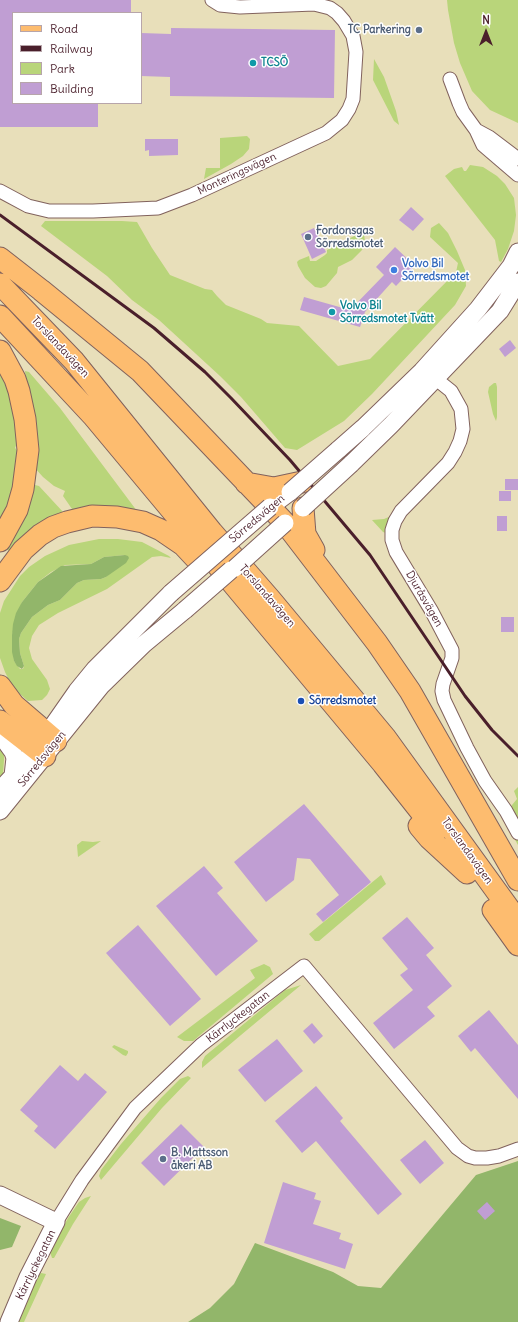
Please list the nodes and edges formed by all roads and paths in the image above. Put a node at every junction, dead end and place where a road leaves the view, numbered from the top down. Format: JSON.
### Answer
{"nodes":[{"id":1,"x":212,"y":0,"type":"edge"},
{"id":2,"x":450,"y":79,"type":"dead end"},
{"id":3,"x":476,"y":130,"type":"junction"},
{"id":4,"x":518,"y":158,"type":"edge"},
{"id":5,"x":518,"y":175,"type":"edge"},
{"id":6,"x":0,"y":191,"type":"edge"},
{"id":7,"x":518,"y":252,"type":"edge"},
{"id":8,"x":0,"y":258,"type":"edge"},
{"id":9,"x":518,"y":282,"type":"edge"},
{"id":10,"x":0,"y":284,"type":"edge"},
{"id":11,"x":518,"y":296,"type":"edge"},
{"id":12,"x":500,"y":311,"type":"junction"},
{"id":13,"x":0,"y":316,"type":"edge"},
{"id":14,"x":0,"y":351,"type":"edge"},
{"id":15,"x":436,"y":379,"type":"junction"},
{"id":16,"x":302,"y":482,"type":"junction"},
{"id":17,"x":246,"y":483,"type":"junction"},
{"id":18,"x":270,"y":507,"type":"junction"},
{"id":19,"x":303,"y":508,"type":"junction"},
{"id":20,"x":285,"y":523,"type":"junction"},
{"id":21,"x":0,"y":540,"type":"edge"},
{"id":22,"x":0,"y":581,"type":"edge"},
{"id":23,"x":334,"y":585,"type":"junction"},
{"id":24,"x":0,"y":686,"type":"edge"},
{"id":25,"x":0,"y":721,"type":"edge"},
{"id":26,"x":0,"y":734,"type":"edge"},
{"id":27,"x":46,"y":745,"type":"junction"},
{"id":28,"x":13,"y":776,"type":"junction"},
{"id":29,"x":0,"y":790,"type":"edge"},
{"id":30,"x":0,"y":811,"type":"edge"},
{"id":31,"x":518,"y":833,"type":"edge"},
{"id":32,"x":467,"y":873,"type":"junction"},
{"id":33,"x":518,"y":880,"type":"edge"},
{"id":34,"x":518,"y":921,"type":"edge"},
{"id":35,"x":518,"y":945,"type":"edge"},
{"id":36,"x":518,"y":1149,"type":"edge"},
{"id":37,"x":0,"y":1194,"type":"edge"},
{"id":38,"x":56,"y":1222,"type":"junction"},
{"id":39,"x":9,"y":1322,"type":"edge"}],
"edges":[{"from":1,"to":6,"type":"street","name":"Monteringsvägen"},
{"from":2,"to":3,"type":"street"},
{"from":3,"to":4,"type":"street"},
{"from":3,"to":5,"type":"street"},
{"from":7,"to":16,"type":"street","name":"Sörredsvägen","bridge":true},
{"from":8,"to":17,"type":"main road"},
{"from":9,"to":12,"type":"street","name":"Sörredsvägen"},
{"from":10,"to":34,"type":"main road","name":"Torslandavägen"},
{"from":11,"to":12,"type":"street","name":"Sörredsvägen"},
{"from":12,"to":15,"type":"street","name":"Sörredsvägen"},
{"from":13,"to":32,"type":"main road","name":"Torslandavägen"},
{"from":14,"to":21,"type":"main road"},
{"from":15,"to":19,"type":"street","name":"Sörredsvägen","bridge":true},
{"from":15,"to":31,"type":"street","name":"Djuråsvägen"},
{"from":16,"to":17,"type":"main road"},
{"from":16,"to":18,"type":"street","name":"Sörredsvägen","bridge":true},
{"from":17,"to":18,"type":"main road"},
{"from":18,"to":20,"type":"main road"},
{"from":18,"to":27,"type":"street","name":"Sörredsvägen","bridge":true},
{"from":19,"to":20,"type":"street","name":"Sörredsvägen"},
{"from":19,"to":23,"type":"main road"},
{"from":20,"to":23,"type":"main road"},
{"from":20,"to":27,"type":"street","name":"Sörredsvägen","bridge":true},
{"from":22,"to":32,"type":"main road"},
{"from":23,"to":33,"type":"main road"},
{"from":24,"to":27,"type":"main road"},
{"from":25,"to":27,"type":"main road"},
{"from":26,"to":28,"type":"street"},
{"from":27,"to":28,"type":"street","name":"Sörredsvägen"},
{"from":27,"to":30,"type":"street","name":"Sörredsvägen"},
{"from":28,"to":29,"type":"street","name":"Sörredsvägen"},
{"from":32,"to":35,"type":"main road","name":"Torslandavägen"},
{"from":36,"to":38,"type":"street","name":"Kärrlyckegatan"},
{"from":37,"to":38,"type":"street"},
{"from":38,"to":39,"type":"street","name":"Kärrlyckegatan"}]}
